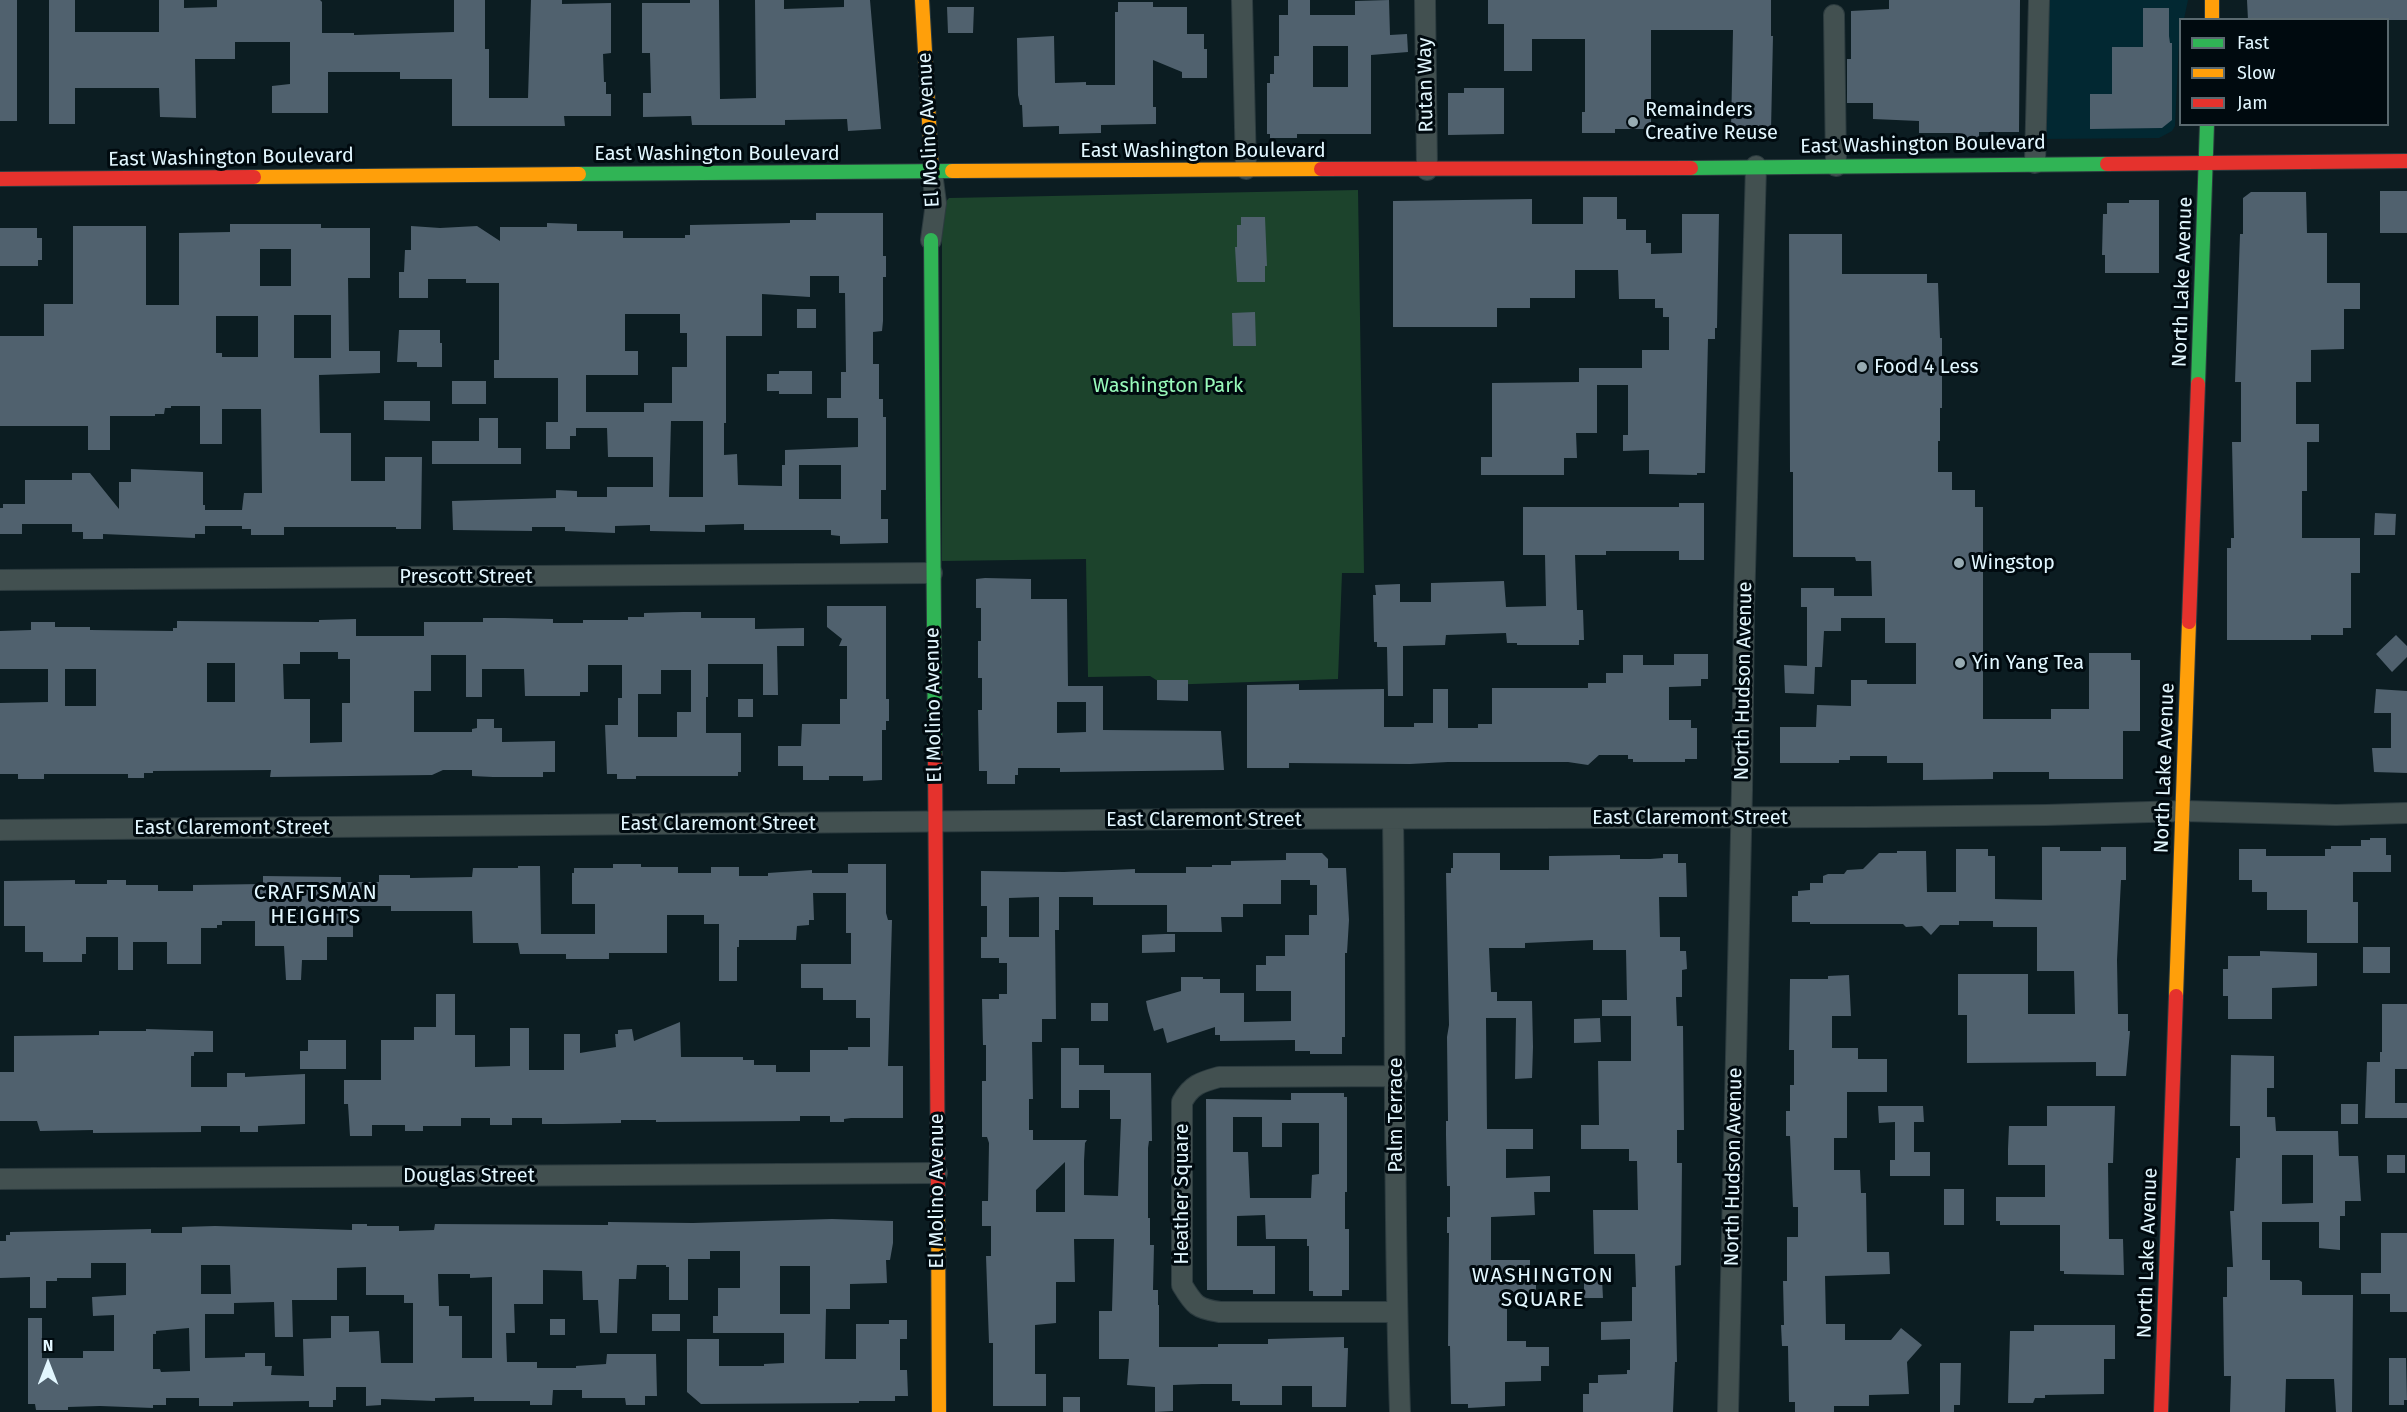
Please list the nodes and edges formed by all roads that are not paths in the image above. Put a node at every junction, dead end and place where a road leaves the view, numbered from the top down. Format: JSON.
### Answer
{"nodes":[{"id":1,"x":922,"y":0,"type":"edge"},
{"id":2,"x":1242,"y":0,"type":"edge"},
{"id":3,"x":1425,"y":0,"type":"edge"},
{"id":4,"x":2039,"y":0,"type":"edge"},
{"id":5,"x":2212,"y":0,"type":"edge"},
{"id":6,"x":1834,"y":15,"type":"dead end"},
{"id":7,"x":2212,"y":18,"type":"edge"},
{"id":8,"x":2207,"y":126,"type":"edge"},
{"id":9,"x":2407,"y":161,"type":"edge"},
{"id":10,"x":2206,"y":162,"type":"junction"},
{"id":11,"x":2035,"y":164,"type":"junction"},
{"id":12,"x":1756,"y":166,"type":"junction"},
{"id":13,"x":1836,"y":166,"type":"junction"},
{"id":14,"x":1246,"y":170,"type":"junction"},
{"id":15,"x":1427,"y":170,"type":"junction"},
{"id":16,"x":932,"y":173,"type":"junction"},
{"id":17,"x":0,"y":179,"type":"edge"},
{"id":18,"x":931,"y":240,"type":"joint"},
{"id":19,"x":932,"y":573,"type":"junction"},
{"id":20,"x":0,"y":580,"type":"edge"},
{"id":21,"x":2184,"y":811,"type":"junction"},
{"id":22,"x":2407,"y":813,"type":"edge"},
{"id":23,"x":1742,"y":818,"type":"junction"},
{"id":24,"x":1393,"y":819,"type":"junction"},
{"id":25,"x":935,"y":822,"type":"junction"},
{"id":26,"x":0,"y":830,"type":"edge"},
{"id":27,"x":1396,"y":1076,"type":"junction"},
{"id":28,"x":937,"y":1173,"type":"junction"},
{"id":29,"x":0,"y":1179,"type":"edge"},
{"id":30,"x":1396,"y":1312,"type":"junction"},
{"id":31,"x":939,"y":1412,"type":"edge"},
{"id":32,"x":1400,"y":1412,"type":"edge"},
{"id":33,"x":1728,"y":1412,"type":"edge"},
{"id":34,"x":2161,"y":1412,"type":"edge"}],
"edges":[{"from":1,"to":16,"type":"main road","name":"El Molino Avenue"},
{"from":2,"to":14,"type":"street"},
{"from":3,"to":15,"type":"street","name":"Rutan Way"},
{"from":4,"to":11,"type":"street"},
{"from":5,"to":7,"type":"main road"},
{"from":6,"to":13,"type":"street"},
{"from":8,"to":10,"type":"main road","name":"North Lake Avenue"},
{"from":9,"to":10,"type":"main road","name":"East Washington Boulevard"},
{"from":10,"to":11,"type":"main road","name":"East Washington Boulevard"},
{"from":10,"to":21,"type":"main road","name":"North Lake Avenue"},
{"from":11,"to":13,"type":"main road","name":"East Washington Boulevard"},
{"from":12,"to":13,"type":"main road","name":"East Washington Boulevard"},
{"from":12,"to":15,"type":"main road","name":"East Washington Boulevard"},
{"from":12,"to":23,"type":"street","name":"North Hudson Avenue"},
{"from":14,"to":15,"type":"main road","name":"East Washington Boulevard"},
{"from":14,"to":16,"type":"main road","name":"East Washington Boulevard"},
{"from":16,"to":17,"type":"main road","name":"East Washington Boulevard"},
{"from":16,"to":18,"type":"street","name":"El Molino Avenue"},
{"from":18,"to":19,"type":"main road","name":"El Molino Avenue"},
{"from":19,"to":20,"type":"street","name":"Prescott Street"},
{"from":19,"to":25,"type":"main road","name":"El Molino Avenue"},
{"from":21,"to":22,"type":"street","name":"East Claremont Street"},
{"from":21,"to":23,"type":"street","name":"East Claremont Street"},
{"from":21,"to":34,"type":"main road","name":"North Lake Avenue"},
{"from":23,"to":24,"type":"street","name":"East Claremont Street"},
{"from":23,"to":33,"type":"street","name":"North Hudson Avenue"},
{"from":24,"to":25,"type":"street","name":"East Claremont Street"},
{"from":24,"to":27,"type":"street","name":"Palm Terrace"},
{"from":25,"to":26,"type":"street","name":"East Claremont Street"},
{"from":25,"to":28,"type":"main road","name":"El Molino Avenue"},
{"from":27,"to":30,"type":"street","name":"Palm Terrace"},
{"from":27,"to":30,"type":"street","name":"Heather Square"},
{"from":28,"to":29,"type":"street","name":"Douglas Street"},
{"from":28,"to":31,"type":"main road","name":"El Molino Avenue"},
{"from":30,"to":32,"type":"street","name":"Palm Terrace"}]}
